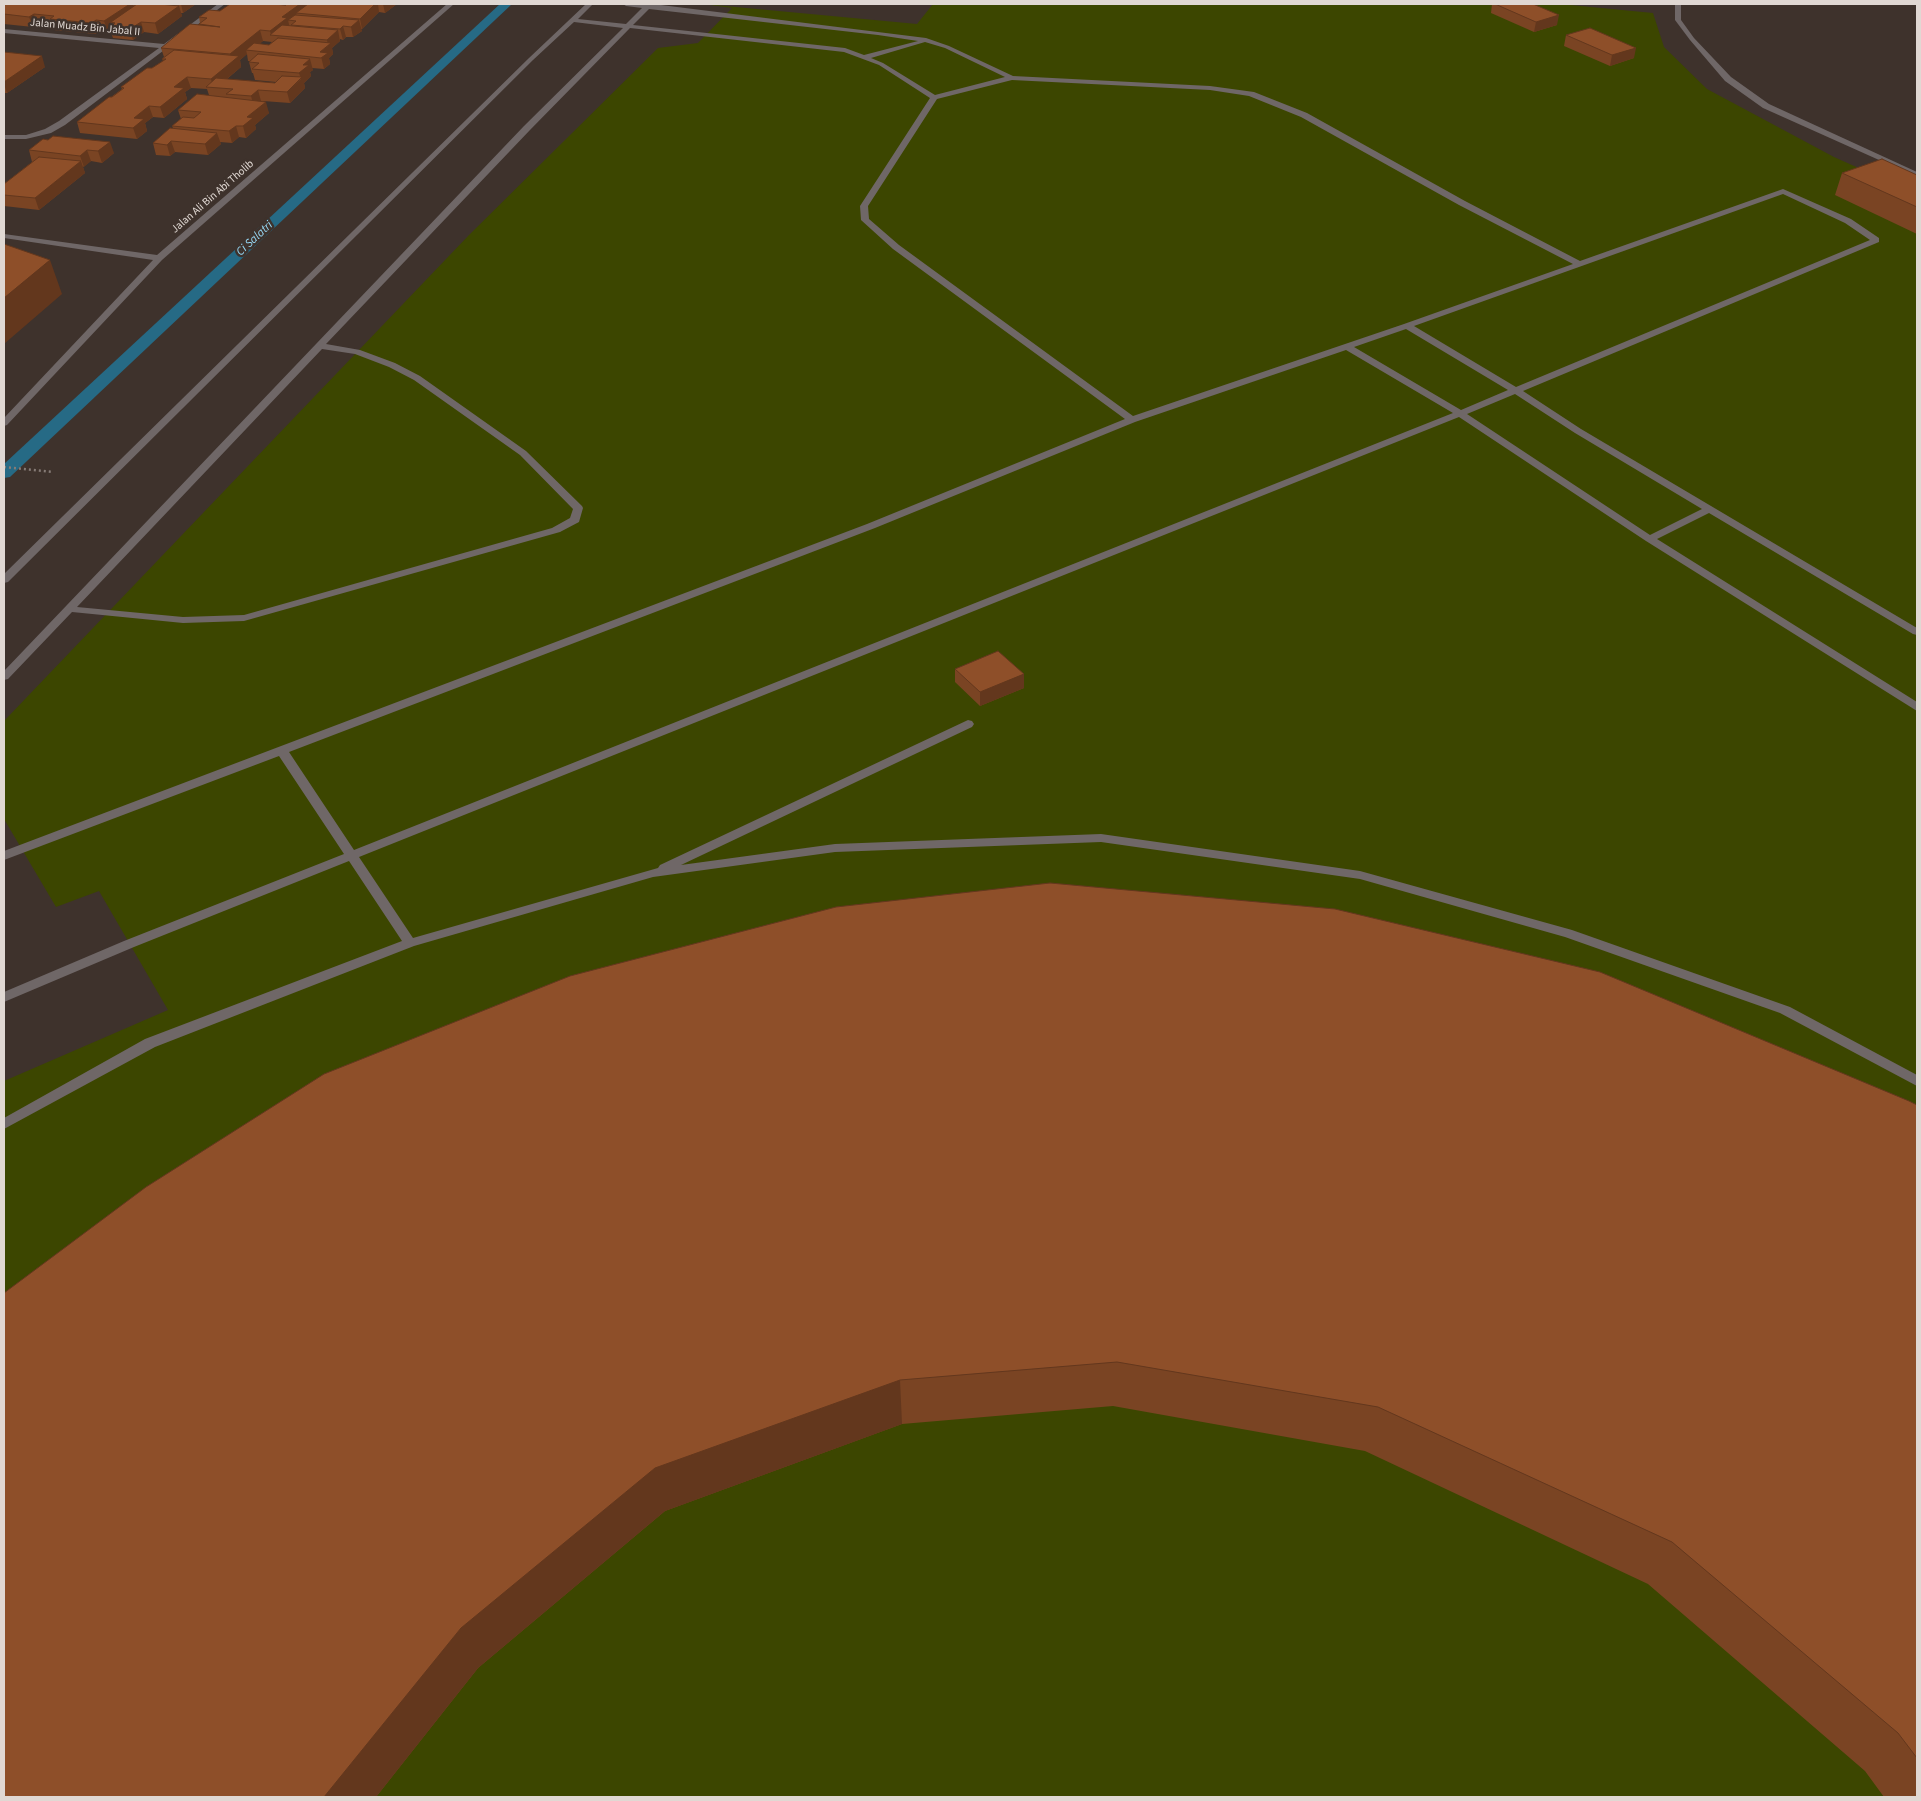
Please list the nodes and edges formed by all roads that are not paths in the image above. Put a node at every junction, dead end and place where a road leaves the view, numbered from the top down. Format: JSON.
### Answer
{"nodes":[{"id":1,"x":222,"y":4,"type":"edge"},
{"id":2,"x":451,"y":4,"type":"edge"},
{"id":3,"x":590,"y":4,"type":"edge"},
{"id":4,"x":626,"y":4,"type":"edge"},
{"id":5,"x":1678,"y":4,"type":"edge"},
{"id":6,"x":649,"y":5,"type":"edge"},
{"id":7,"x":572,"y":20,"type":"junction"},
{"id":8,"x":628,"y":26,"type":"junction"},
{"id":9,"x":4,"y":31,"type":"edge"},
{"id":10,"x":926,"y":40,"type":"junction"},
{"id":11,"x":165,"y":46,"type":"junction"},
{"id":12,"x":865,"y":57,"type":"junction"},
{"id":13,"x":1012,"y":78,"type":"junction"},
{"id":14,"x":934,"y":97,"type":"junction"},
{"id":15,"x":4,"y":137,"type":"edge"},
{"id":16,"x":1917,"y":175,"type":"edge"},
{"id":17,"x":4,"y":236,"type":"edge"},
{"id":18,"x":159,"y":258,"type":"junction"},
{"id":19,"x":1580,"y":264,"type":"junction"},
{"id":20,"x":1407,"y":326,"type":"junction"},
{"id":21,"x":320,"y":346,"type":"junction"},
{"id":22,"x":1348,"y":347,"type":"junction"},
{"id":23,"x":1515,"y":391,"type":"junction"},
{"id":24,"x":1459,"y":413,"type":"junction"},
{"id":25,"x":1132,"y":420,"type":"junction"},
{"id":26,"x":4,"y":423,"type":"edge"},
{"id":27,"x":1709,"y":509,"type":"junction"},
{"id":28,"x":1650,"y":539,"type":"junction"},
{"id":29,"x":4,"y":580,"type":"edge"},
{"id":30,"x":70,"y":609,"type":"junction"},
{"id":31,"x":1917,"y":632,"type":"edge"},
{"id":32,"x":4,"y":677,"type":"edge"},
{"id":33,"x":1917,"y":707,"type":"edge"},
{"id":34,"x":968,"y":724,"type":"dead end"},
{"id":35,"x":282,"y":751,"type":"junction"},
{"id":36,"x":4,"y":856,"type":"edge"},
{"id":37,"x":353,"y":856,"type":"junction"},
{"id":38,"x":653,"y":873,"type":"junction"},
{"id":39,"x":410,"y":943,"type":"junction"},
{"id":40,"x":4,"y":997,"type":"edge"},
{"id":41,"x":1917,"y":1081,"type":"edge"},
{"id":42,"x":4,"y":1124,"type":"edge"}],
"edges":[{"from":1,"to":11,"type":"street"},
{"from":2,"to":18,"type":"street","name":"Jalan Ali Bin Abi Tholib"},
{"from":3,"to":7,"type":"street"},
{"from":4,"to":6,"type":"street"},
{"from":5,"to":16,"type":"street"},
{"from":6,"to":8,"type":"street"},
{"from":6,"to":10,"type":"street"},
{"from":7,"to":8,"type":"street"},
{"from":7,"to":29,"type":"street"},
{"from":8,"to":12,"type":"street"},
{"from":8,"to":21,"type":"street"},
{"from":9,"to":11,"type":"street","name":"Jalan Muadz Bin Jabal II"},
{"from":10,"to":12,"type":"street"},
{"from":10,"to":13,"type":"street"},
{"from":11,"to":15,"type":"street"},
{"from":12,"to":14,"type":"street"},
{"from":13,"to":14,"type":"street"},
{"from":13,"to":19,"type":"street"},
{"from":14,"to":25,"type":"street"},
{"from":17,"to":18,"type":"street"},
{"from":18,"to":26,"type":"street","name":"Jalan Ali Bin Abi Tholib"},
{"from":19,"to":20,"type":"street"},
{"from":19,"to":23,"type":"street"},
{"from":20,"to":22,"type":"street"},
{"from":20,"to":23,"type":"street"},
{"from":21,"to":30,"type":"street"},
{"from":21,"to":30,"type":"street"},
{"from":22,"to":24,"type":"street"},
{"from":22,"to":25,"type":"street"},
{"from":23,"to":24,"type":"street"},
{"from":23,"to":27,"type":"street"},
{"from":24,"to":28,"type":"street"},
{"from":24,"to":37,"type":"street"},
{"from":25,"to":35,"type":"street"},
{"from":27,"to":28,"type":"street"},
{"from":27,"to":31,"type":"street"},
{"from":28,"to":33,"type":"street"},
{"from":30,"to":32,"type":"street"},
{"from":34,"to":38,"type":"street"},
{"from":35,"to":36,"type":"street"},
{"from":35,"to":37,"type":"street"},
{"from":37,"to":39,"type":"street"},
{"from":37,"to":40,"type":"street"},
{"from":38,"to":39,"type":"street"},
{"from":38,"to":41,"type":"street"},
{"from":39,"to":42,"type":"street"}]}
